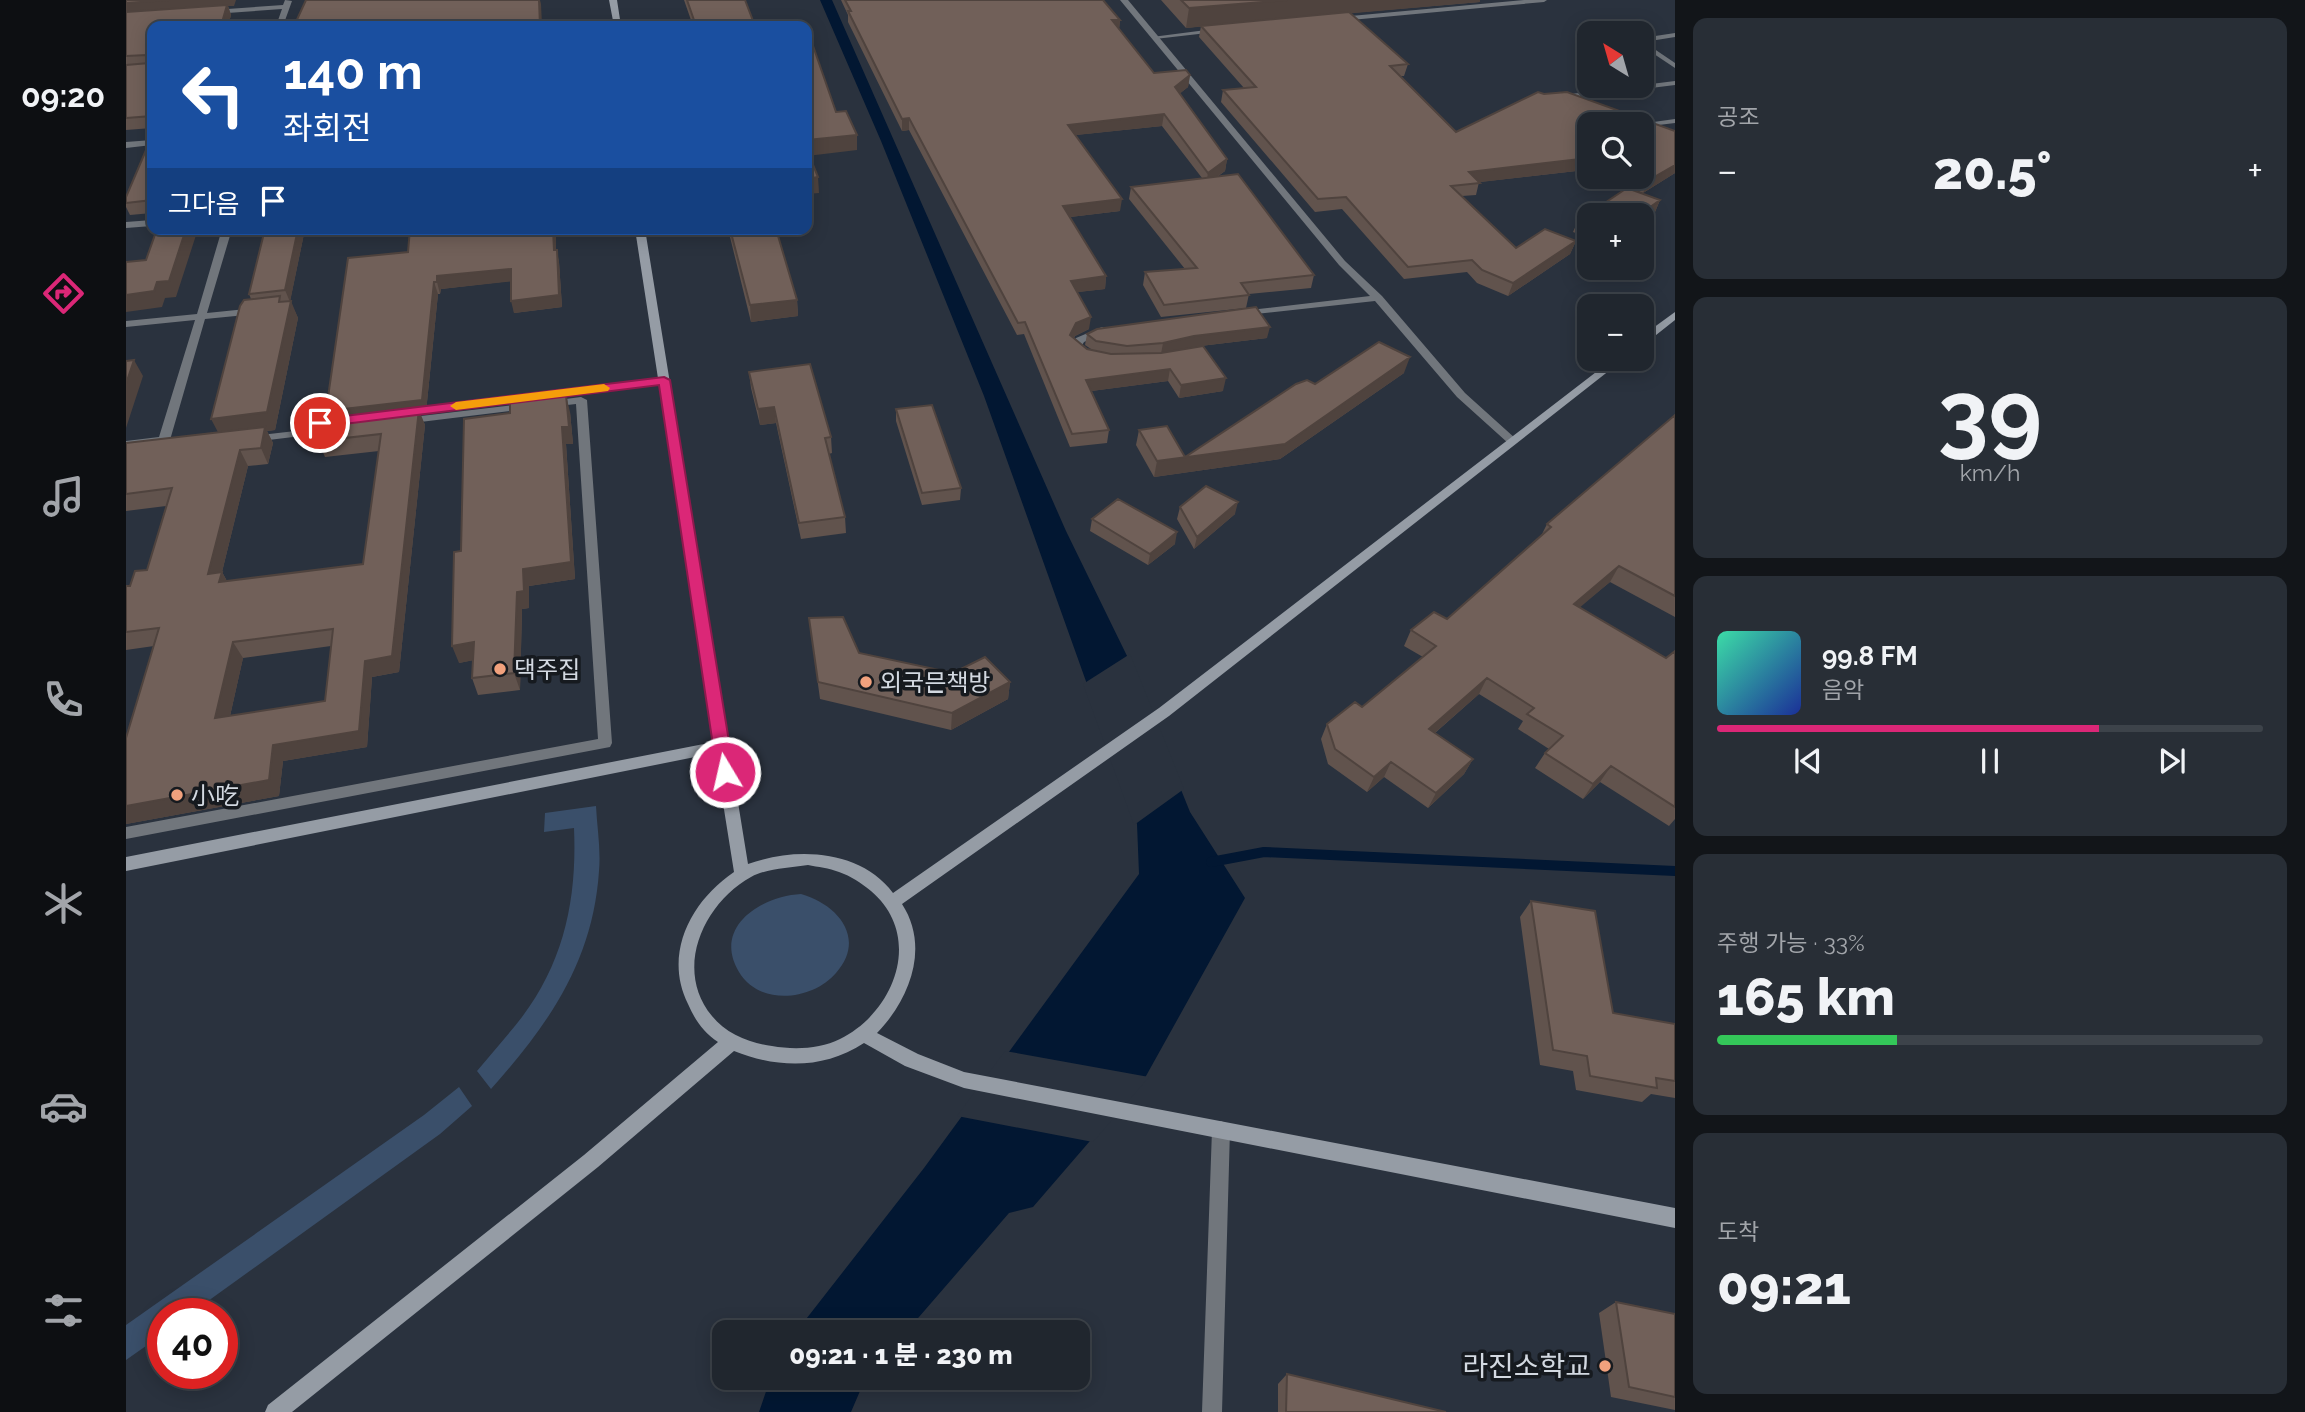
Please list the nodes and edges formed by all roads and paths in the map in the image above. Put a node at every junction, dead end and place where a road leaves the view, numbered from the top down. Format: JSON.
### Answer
{"nodes":[{"id":1,"x":613,"y":0,"type":"edge"},
{"id":2,"x":1124,"y":0,"type":"edge"},
{"id":3,"x":1544,"y":0,"type":"edge"},
{"id":4,"x":287,"y":3,"type":"edge"},
{"id":5,"x":206,"y":12,"type":"edge"},
{"id":6,"x":1336,"y":20,"type":"edge"},
{"id":7,"x":282,"y":21,"type":"edge"},
{"id":8,"x":617,"y":21,"type":"edge"},
{"id":9,"x":1224,"y":30,"type":"edge"},
{"id":10,"x":1675,"y":35,"type":"edge"},
{"id":11,"x":1155,"y":37,"type":"junction"},
{"id":12,"x":1654,"y":39,"type":"edge"},
{"id":13,"x":1654,"y":50,"type":"edge"},
{"id":14,"x":1675,"y":66,"type":"edge"},
{"id":15,"x":1675,"y":83,"type":"edge"},
{"id":16,"x":1563,"y":97,"type":"edge"},
{"id":17,"x":1675,"y":121,"type":"edge"},
{"id":18,"x":1654,"y":124,"type":"edge"},
{"id":19,"x":147,"y":143,"type":"edge"},
{"id":20,"x":126,"y":145,"type":"edge"},
{"id":21,"x":147,"y":223,"type":"edge"},
{"id":22,"x":126,"y":225,"type":"edge"},
{"id":23,"x":225,"y":235,"type":"edge"},
{"id":24,"x":640,"y":235,"type":"edge"},
{"id":25,"x":1378,"y":298,"type":"junction"},
{"id":26,"x":270,"y":309,"type":"edge"},
{"id":27,"x":1675,"y":315,"type":"edge"},
{"id":28,"x":203,"y":316,"type":"junction"},
{"id":29,"x":1226,"y":316,"type":"edge"},
{"id":30,"x":126,"y":324,"type":"edge"},
{"id":31,"x":1114,"y":328,"type":"edge"},
{"id":32,"x":1654,"y":332,"type":"edge"},
{"id":33,"x":1097,"y":362,"type":"edge"},
{"id":34,"x":1603,"y":371,"type":"edge"},
{"id":35,"x":664,"y":380,"type":"junction"},
{"id":36,"x":320,"y":423,"type":"edge"},
{"id":37,"x":234,"y":441,"type":"edge"},
{"id":38,"x":1512,"y":441,"type":"junction"},
{"id":39,"x":126,"y":444,"type":"edge"},
{"id":40,"x":179,"y":447,"type":"edge"},
{"id":41,"x":126,"y":454,"type":"edge"},
{"id":42,"x":721,"y":746,"type":"junction"},
{"id":43,"x":126,"y":833,"type":"edge"},
{"id":44,"x":126,"y":864,"type":"edge"},
{"id":45,"x":741,"y":875,"type":"junction"},
{"id":46,"x":892,"y":902,"type":"junction"},
{"id":47,"x":863,"y":1033,"type":"junction"},
{"id":48,"x":731,"y":1042,"type":"junction"},
{"id":49,"x":1221,"y":1130,"type":"junction"},
{"id":50,"x":1675,"y":1218,"type":"edge"},
{"id":51,"x":275,"y":1412,"type":"edge"},
{"id":52,"x":1212,"y":1412,"type":"edge"}],
"edges":[{"from":1,"to":8,"type":"main road"},
{"from":2,"to":11,"type":"street"},
{"from":3,"to":6,"type":"lane"},
{"from":4,"to":5,"type":"street"},
{"from":4,"to":7,"type":"street"},
{"from":9,"to":11,"type":"lane"},
{"from":10,"to":12,"type":"lane"},
{"from":11,"to":25,"type":"street"},
{"from":13,"to":14,"type":"lane"},
{"from":15,"to":16,"type":"lane"},
{"from":17,"to":18,"type":"lane"},
{"from":19,"to":20,"type":"street"},
{"from":21,"to":22,"type":"street"},
{"from":23,"to":28,"type":"street"},
{"from":24,"to":35,"type":"main road"},
{"from":25,"to":29,"type":"street"},
{"from":25,"to":38,"type":"street"},
{"from":26,"to":28,"type":"street"},
{"from":27,"to":32,"type":"main road"},
{"from":28,"to":30,"type":"street"},
{"from":28,"to":39,"type":"street"},
{"from":31,"to":33,"type":"street"},
{"from":34,"to":38,"type":"main road"},
{"from":35,"to":42,"type":"main road"},
{"from":35,"to":43,"type":"street"},
{"from":36,"to":37,"type":"street"},
{"from":38,"to":46,"type":"main road"},
{"from":40,"to":41,"type":"street"},
{"from":42,"to":44,"type":"main road"},
{"from":42,"to":45,"type":"main road"},
{"from":45,"to":46,"type":"main road"},
{"from":45,"to":48,"type":"main road"},
{"from":46,"to":47,"type":"main road"},
{"from":47,"to":48,"type":"main road"},
{"from":47,"to":49,"type":"main road"},
{"from":48,"to":51,"type":"main road"},
{"from":49,"to":50,"type":"main road"},
{"from":49,"to":52,"type":"street"}]}
